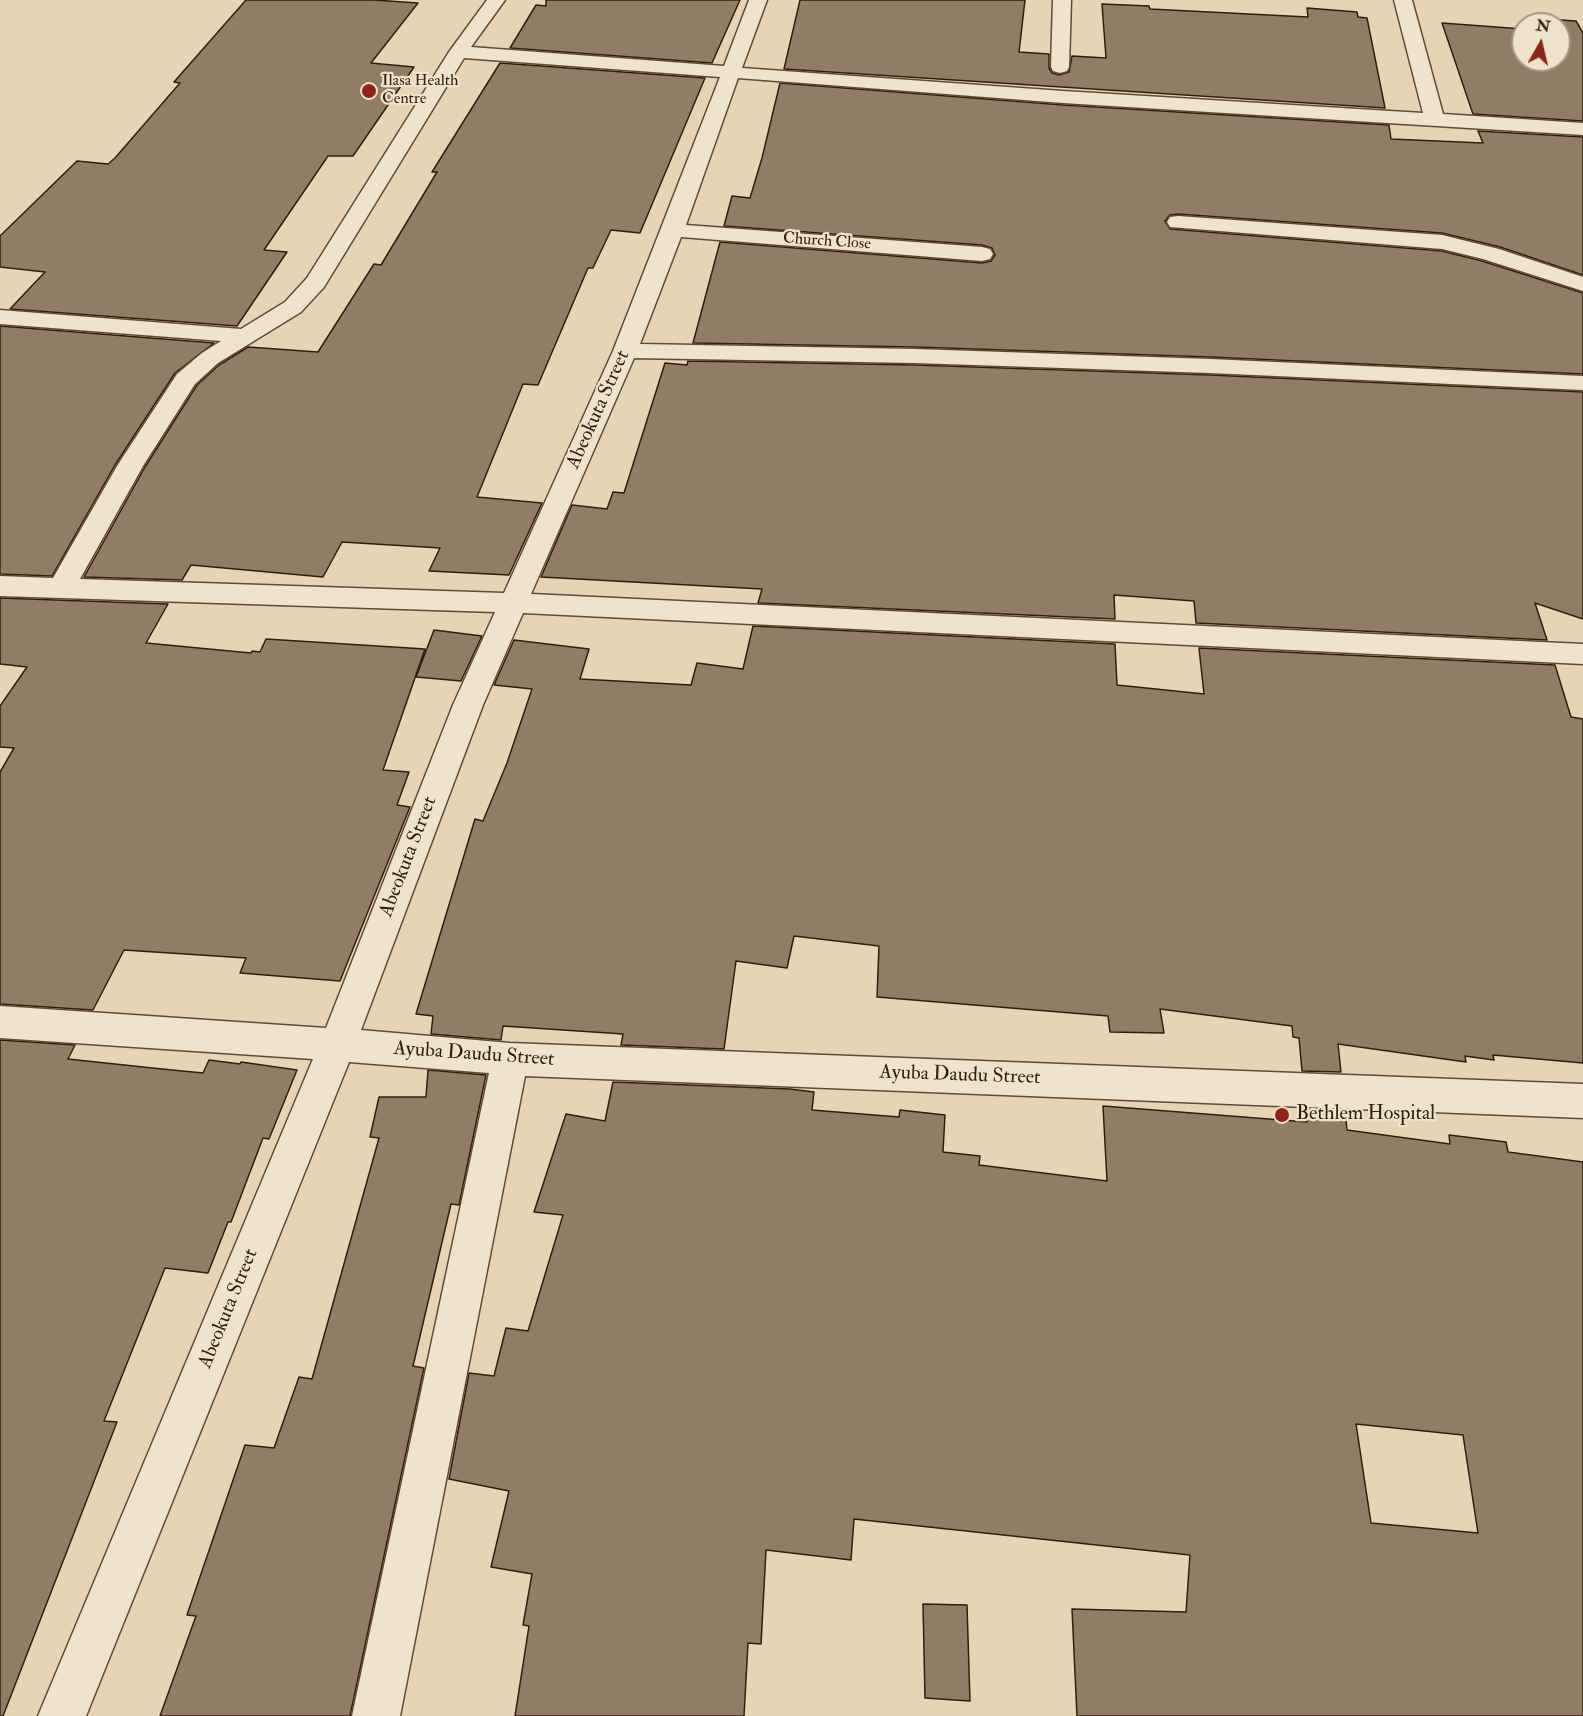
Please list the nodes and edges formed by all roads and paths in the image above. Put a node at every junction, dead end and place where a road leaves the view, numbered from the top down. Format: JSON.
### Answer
{"nodes":[{"id":1,"x":496,"y":0,"type":"edge"},
{"id":2,"x":758,"y":0,"type":"edge"},
{"id":3,"x":1062,"y":0,"type":"edge"},
{"id":4,"x":1403,"y":0,"type":"edge"},
{"id":5,"x":458,"y":52,"type":"junction"},
{"id":6,"x":1060,"y":67,"type":"dead end"},
{"id":7,"x":731,"y":73,"type":"junction"},
{"id":8,"x":1434,"y":119,"type":"junction"},
{"id":9,"x":1583,"y":129,"type":"edge"},
{"id":10,"x":1178,"y":222,"type":"dead end"},
{"id":11,"x":673,"y":230,"type":"junction"},
{"id":12,"x":982,"y":254,"type":"dead end"},
{"id":13,"x":1583,"y":284,"type":"edge"},
{"id":14,"x":0,"y":316,"type":"edge"},
{"id":15,"x":243,"y":336,"type":"junction"},
{"id":16,"x":626,"y":351,"type":"junction"},
{"id":17,"x":1583,"y":383,"type":"edge"},
{"id":18,"x":0,"y":586,"type":"edge"},
{"id":19,"x":62,"y":587,"type":"junction"},
{"id":20,"x":513,"y":603,"type":"junction"},
{"id":21,"x":1583,"y":654,"type":"edge"},
{"id":22,"x":0,"y":1022,"type":"edge"},
{"id":23,"x":337,"y":1046,"type":"junction"},
{"id":24,"x":510,"y":1059,"type":"junction"},
{"id":25,"x":1583,"y":1101,"type":"edge"},
{"id":26,"x":62,"y":1716,"type":"edge"},
{"id":27,"x":376,"y":1716,"type":"edge"}],
"edges":[{"from":1,"to":5,"type":"street"},
{"from":2,"to":7,"type":"street","name":"Abeokuta Street"},
{"from":3,"to":6,"type":"street"},
{"from":4,"to":8,"type":"street"},
{"from":5,"to":7,"type":"street"},
{"from":5,"to":15,"type":"street"},
{"from":7,"to":8,"type":"street"},
{"from":7,"to":11,"type":"street","name":"Abeokuta Street"},
{"from":8,"to":9,"type":"street"},
{"from":10,"to":13,"type":"street"},
{"from":11,"to":12,"type":"street","name":"Church Close"},
{"from":11,"to":16,"type":"street","name":"Abeokuta Street"},
{"from":14,"to":15,"type":"street"},
{"from":15,"to":19,"type":"street"},
{"from":16,"to":17,"type":"street"},
{"from":16,"to":20,"type":"street","name":"Abeokuta Street"},
{"from":18,"to":19,"type":"street"},
{"from":19,"to":20,"type":"street"},
{"from":20,"to":21,"type":"street"},
{"from":20,"to":23,"type":"street","name":"Abeokuta Street"},
{"from":22,"to":23,"type":"street","name":"Ayuba Daudu Street"},
{"from":23,"to":24,"type":"street","name":"Ayuba Daudu Street"},
{"from":23,"to":26,"type":"street","name":"Abeokuta Street"},
{"from":24,"to":25,"type":"street","name":"Ayuba Daudu Street"},
{"from":24,"to":27,"type":"street"}]}
